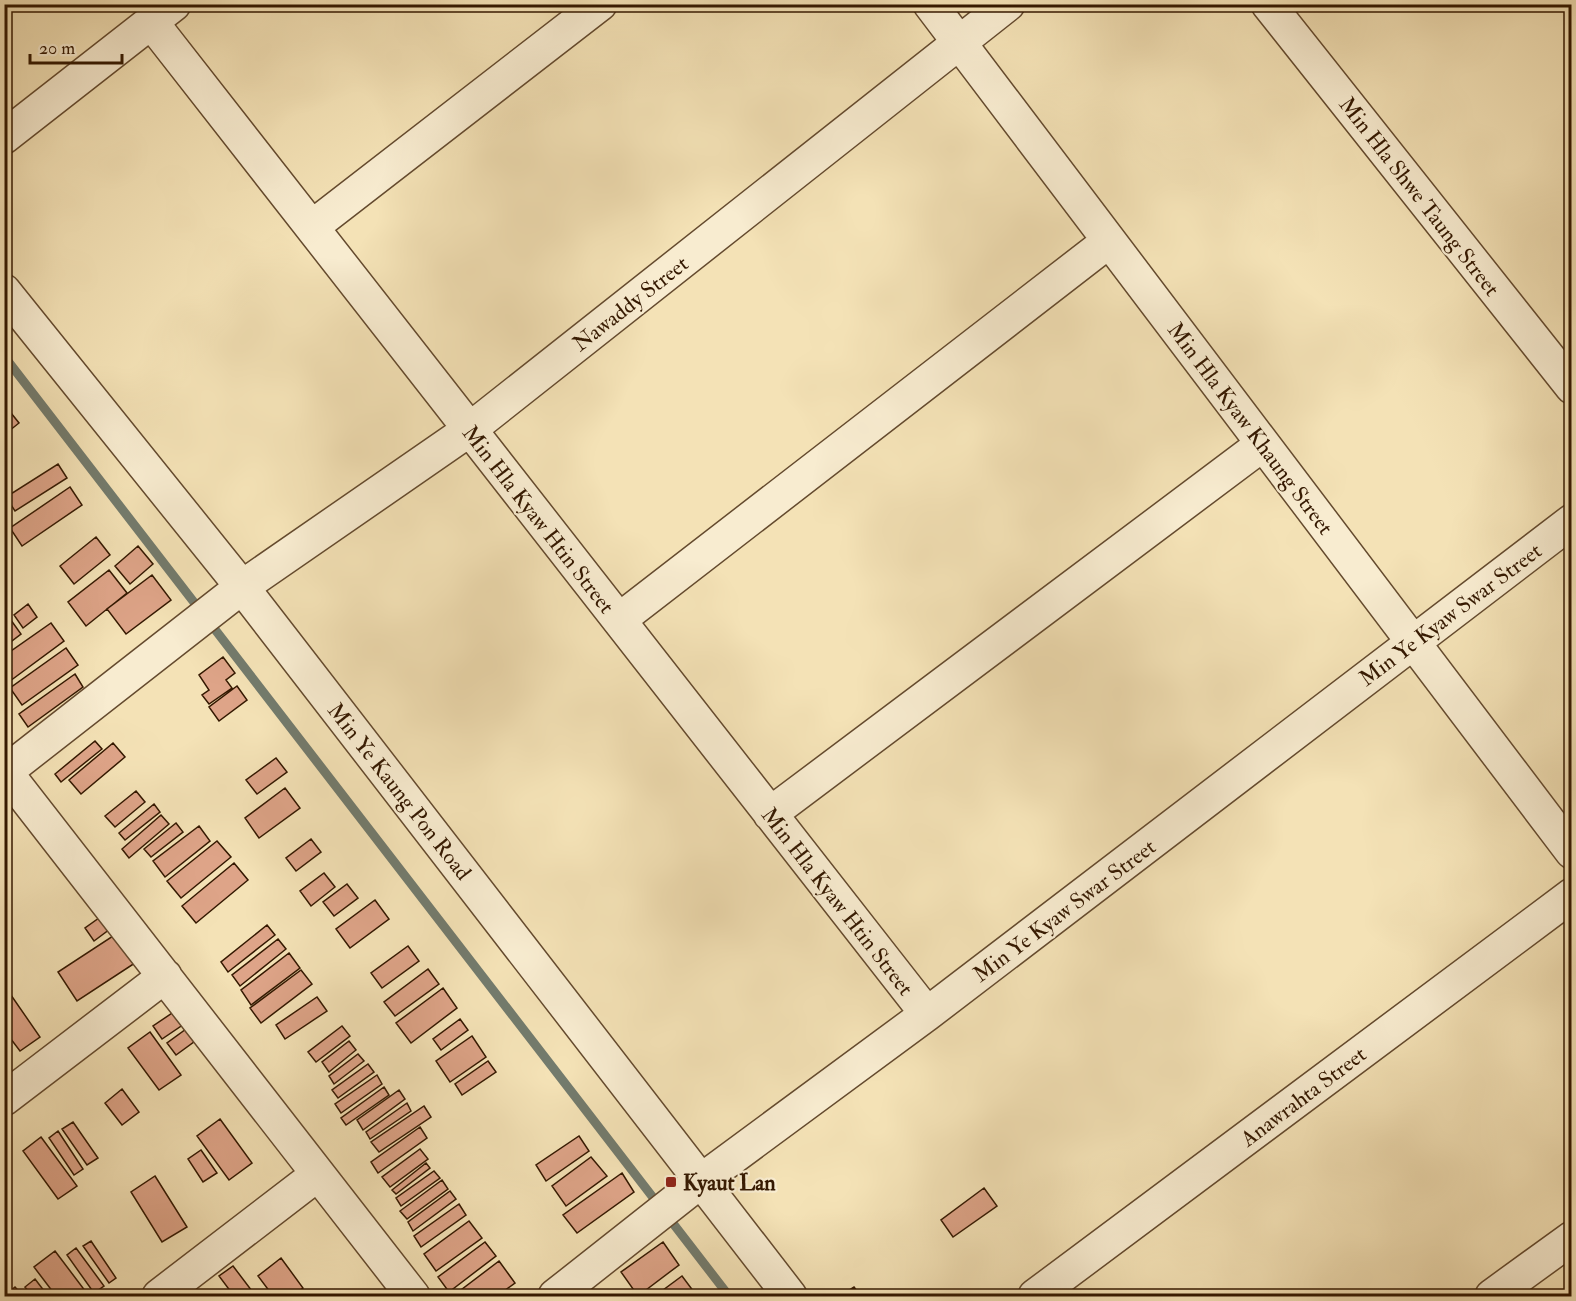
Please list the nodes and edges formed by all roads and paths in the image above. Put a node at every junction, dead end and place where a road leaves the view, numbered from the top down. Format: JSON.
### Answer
{"nodes":[{"id":1,"x":600,"y":4,"type":"edge"},
{"id":2,"x":930,"y":4,"type":"edge"},
{"id":3,"x":1008,"y":4,"type":"edge"},
{"id":4,"x":1268,"y":4,"type":"edge"},
{"id":5,"x":163,"y":14,"type":"edge"},
{"id":6,"x":959,"y":43,"type":"junction"},
{"id":7,"x":4,"y":137,"type":"edge"},
{"id":8,"x":312,"y":227,"type":"junction"},
{"id":9,"x":1109,"y":242,"type":"junction"},
{"id":10,"x":4,"y":291,"type":"edge"},
{"id":11,"x":1572,"y":387,"type":"edge"},
{"id":12,"x":469,"y":430,"type":"junction"},
{"id":13,"x":1263,"y":444,"type":"junction"},
{"id":14,"x":1572,"y":521,"type":"edge"},
{"id":15,"x":242,"y":587,"type":"junction"},
{"id":16,"x":619,"y":620,"type":"junction"},
{"id":17,"x":1413,"y":643,"type":"junction"},
{"id":18,"x":5,"y":772,"type":"edge"},
{"id":19,"x":770,"y":814,"type":"junction"},
{"id":20,"x":1572,"y":852,"type":"edge"},
{"id":21,"x":1572,"y":895,"type":"edge"},
{"id":22,"x":165,"y":976,"type":"junction"},
{"id":23,"x":927,"y":1014,"type":"junction"},
{"id":24,"x":4,"y":1099,"type":"edge"},
{"id":25,"x":318,"y":1174,"type":"junction"},
{"id":26,"x":702,"y":1180,"type":"junction"},
{"id":27,"x":1572,"y":1238,"type":"edge"},
{"id":28,"x":159,"y":1296,"type":"edge"},
{"id":29,"x":413,"y":1296,"type":"edge"},
{"id":30,"x":555,"y":1296,"type":"edge"},
{"id":31,"x":790,"y":1296,"type":"edge"},
{"id":32,"x":1035,"y":1296,"type":"edge"},
{"id":33,"x":1492,"y":1296,"type":"edge"}],
"edges":[{"from":1,"to":8,"type":"street"},
{"from":2,"to":6,"type":"street","name":"Min Hla Kyaw Khaung Street"},
{"from":3,"to":6,"type":"street","name":"Nawaddy Street"},
{"from":4,"to":11,"type":"street","name":"Min Hla Shwe Taung Street"},
{"from":5,"to":7,"type":"street"},
{"from":5,"to":8,"type":"street","name":"Min Hla Kyaw Htin Street"},
{"from":6,"to":9,"type":"street","name":"Min Hla Kyaw Khaung Street"},
{"from":6,"to":12,"type":"street","name":"Nawaddy Street"},
{"from":8,"to":12,"type":"street","name":"Min Hla Kyaw Htin Street"},
{"from":9,"to":13,"type":"street","name":"Min Hla Kyaw Khaung Street"},
{"from":9,"to":16,"type":"street"},
{"from":10,"to":15,"type":"street","name":"Min Ye Kaung Pon Road"},
{"from":12,"to":15,"type":"street","name":"Nawaddy Street"},
{"from":12,"to":16,"type":"street","name":"Min Hla Kyaw Htin Street"},
{"from":13,"to":17,"type":"street","name":"Min Hla Kyaw Khaung Street"},
{"from":13,"to":19,"type":"street"},
{"from":14,"to":17,"type":"street","name":"Min Ye Kyaw Swar Street"},
{"from":15,"to":18,"type":"street","name":"Nawaddy Street"},
{"from":15,"to":26,"type":"street","name":"Min Ye Kaung Pon Road"},
{"from":16,"to":19,"type":"street","name":"Min Hla Kyaw Htin Street"},
{"from":17,"to":20,"type":"street","name":"Min Hla Kyaw Khaung Street"},
{"from":17,"to":23,"type":"street","name":"Min Ye Kyaw Swar Street"},
{"from":18,"to":22,"type":"street"},
{"from":19,"to":23,"type":"street","name":"Min Hla Kyaw Htin Street"},
{"from":21,"to":32,"type":"street","name":"Anawrahta Street"},
{"from":22,"to":24,"type":"street"},
{"from":22,"to":25,"type":"street"},
{"from":23,"to":26,"type":"street","name":"Min Ye Kyaw Swar Street"},
{"from":25,"to":28,"type":"street"},
{"from":25,"to":29,"type":"street"},
{"from":26,"to":30,"type":"street","name":"Min Ye Kyaw Swar Street"},
{"from":26,"to":31,"type":"street","name":"Min Ye Kaung Pon Road"},
{"from":27,"to":33,"type":"street"}]}
